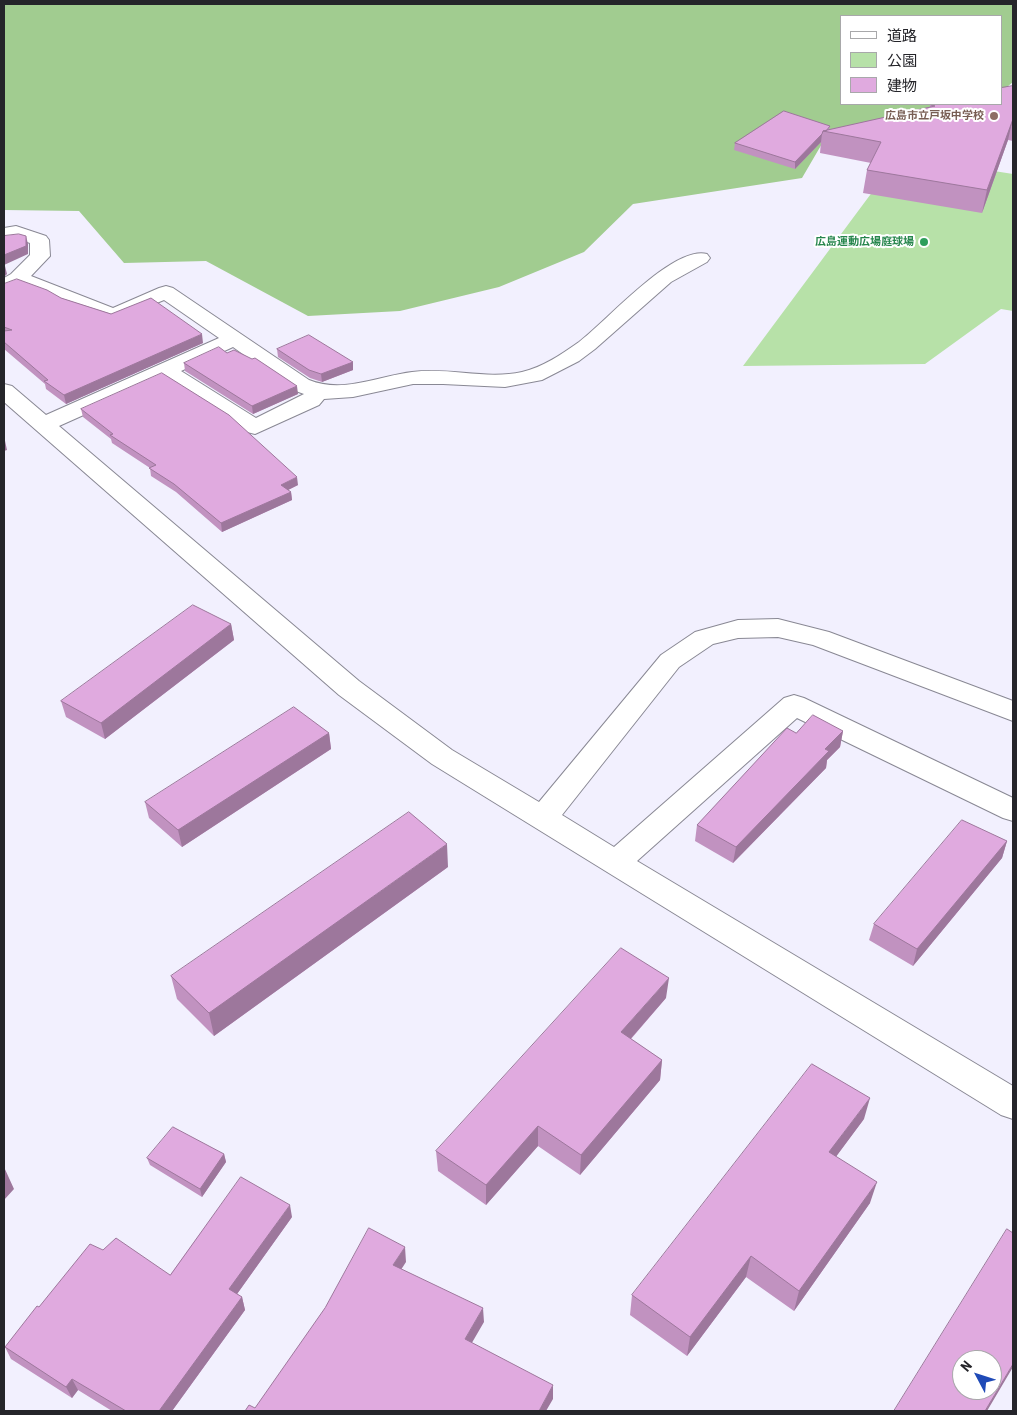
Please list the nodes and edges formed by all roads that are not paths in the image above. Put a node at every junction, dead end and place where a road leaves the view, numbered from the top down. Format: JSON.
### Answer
{"nodes":[{"id":1,"x":4,"y":234,"type":"edge"},
{"id":2,"x":700,"y":258,"type":"dead end"},
{"id":3,"x":11,"y":282,"type":"edge"},
{"id":4,"x":234,"y":339,"type":"junction"},
{"id":5,"x":166,"y":370,"type":"junction"},
{"id":6,"x":4,"y":391,"type":"edge"},
{"id":7,"x":319,"y":392,"type":"junction"},
{"id":8,"x":43,"y":424,"type":"junction"},
{"id":9,"x":1013,"y":711,"type":"edge"},
{"id":10,"x":1013,"y":810,"type":"edge"},
{"id":11,"x":542,"y":819,"type":"junction"},
{"id":12,"x":615,"y":864,"type":"junction"},
{"id":13,"x":1013,"y":1104,"type":"edge"}],
"edges":[{"from":1,"to":3,"type":"street"},
{"from":2,"to":7,"type":"street"},
{"from":3,"to":4,"type":"street"},
{"from":4,"to":5,"type":"street"},
{"from":4,"to":7,"type":"street"},
{"from":5,"to":7,"type":"street"},
{"from":5,"to":8,"type":"street"},
{"from":6,"to":8,"type":"street"},
{"from":8,"to":11,"type":"street"},
{"from":9,"to":11,"type":"street"},
{"from":10,"to":12,"type":"street"},
{"from":11,"to":12,"type":"street"},
{"from":12,"to":13,"type":"street"}]}
